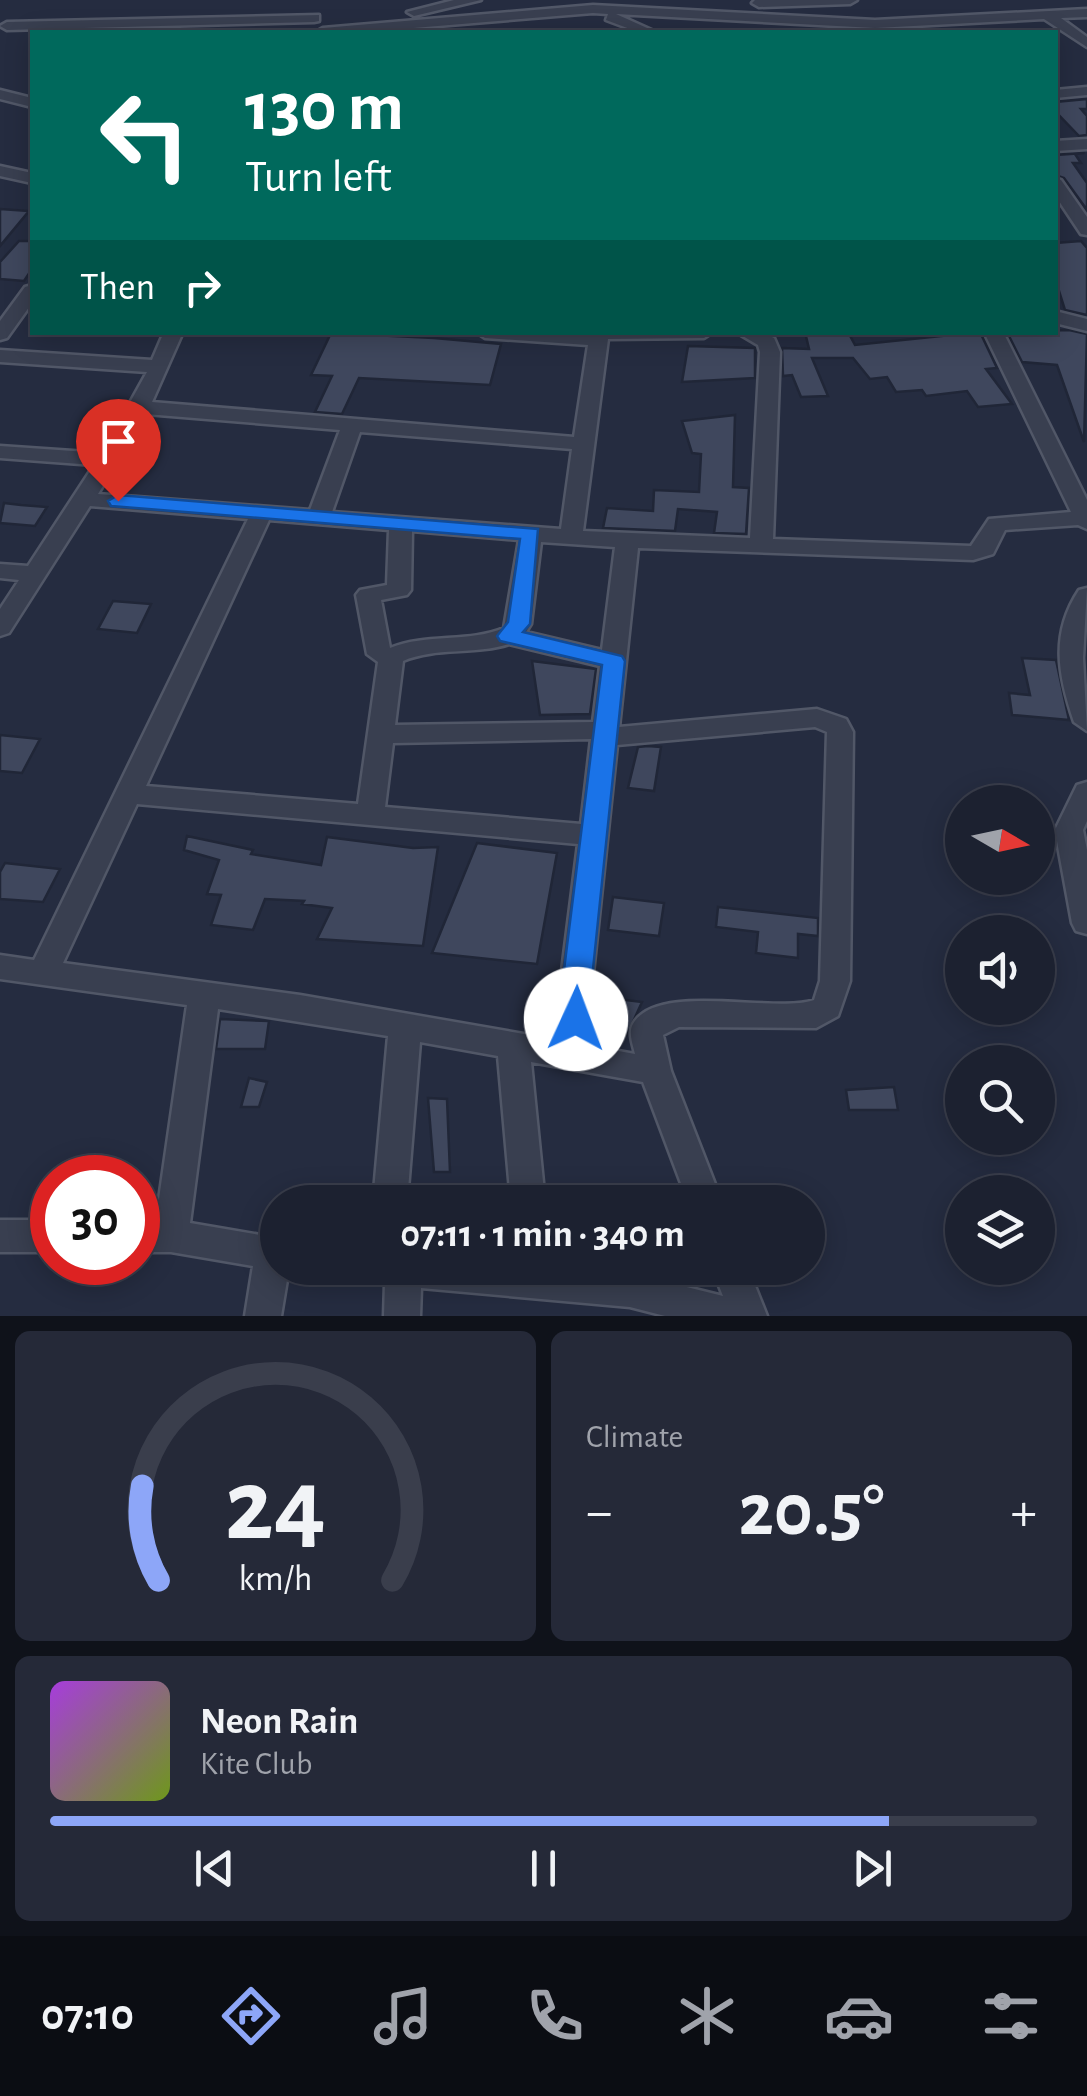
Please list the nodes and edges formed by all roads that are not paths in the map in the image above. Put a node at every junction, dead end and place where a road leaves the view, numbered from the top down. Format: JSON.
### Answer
{"nodes":[{"id":1,"x":315,"y":0,"type":"edge"},
{"id":2,"x":474,"y":0,"type":"edge"},
{"id":3,"x":527,"y":0,"type":"edge"},
{"id":4,"x":850,"y":0,"type":"edge"},
{"id":5,"x":759,"y":2,"type":"edge"},
{"id":6,"x":415,"y":6,"type":"edge"},
{"id":7,"x":585,"y":6,"type":"edge"},
{"id":8,"x":232,"y":9,"type":"edge"},
{"id":9,"x":1087,"y":13,"type":"edge"},
{"id":10,"x":1046,"y":15,"type":"junction"},
{"id":11,"x":758,"y":19,"type":"junction"},
{"id":12,"x":538,"y":22,"type":"junction"},
{"id":13,"x":880,"y":23,"type":"edge"},
{"id":14,"x":6,"y":25,"type":"edge"},
{"id":15,"x":312,"y":25,"type":"edge"},
{"id":16,"x":934,"y":27,"type":"edge"},
{"id":17,"x":402,"y":30,"type":"edge"},
{"id":18,"x":644,"y":30,"type":"edge"},
{"id":19,"x":743,"y":30,"type":"edge"},
{"id":20,"x":1087,"y":43,"type":"edge"},
{"id":21,"x":1058,"y":45,"type":"edge"},
{"id":22,"x":1087,"y":91,"type":"edge"},
{"id":23,"x":1058,"y":94,"type":"edge"},
{"id":24,"x":1,"y":96,"type":"edge"},
{"id":25,"x":30,"y":102,"type":"edge"},
{"id":26,"x":1087,"y":144,"type":"edge"},
{"id":27,"x":1058,"y":146,"type":"edge"},
{"id":28,"x":0,"y":171,"type":"edge"},
{"id":29,"x":30,"y":178,"type":"edge"},
{"id":30,"x":1058,"y":186,"type":"edge"},
{"id":31,"x":1087,"y":230,"type":"edge"},
{"id":32,"x":30,"y":294,"type":"edge"},
{"id":33,"x":1059,"y":318,"type":"edge"},
{"id":34,"x":1087,"y":325,"type":"edge"},
{"id":35,"x":0,"y":334,"type":"edge"},
{"id":36,"x":173,"y":335,"type":"edge"},
{"id":37,"x":598,"y":335,"type":"edge"},
{"id":38,"x":751,"y":335,"type":"edge"},
{"id":39,"x":994,"y":335,"type":"edge"},
{"id":40,"x":0,"y":356,"type":"edge"},
{"id":41,"x":161,"y":367,"type":"junction"},
{"id":42,"x":138,"y":407,"type":"junction"},
{"id":43,"x":352,"y":426,"type":"junction"},
{"id":44,"x":584,"y":444,"type":"junction"},
{"id":45,"x":0,"y":452,"type":"edge"},
{"id":46,"x":107,"y":460,"type":"junction"},
{"id":47,"x":82,"y":499,"type":"junction"},
{"id":48,"x":262,"y":512,"type":"junction"},
{"id":49,"x":319,"y":516,"type":"junction"},
{"id":50,"x":1086,"y":520,"type":"edge"},
{"id":51,"x":401,"y":523,"type":"junction"},
{"id":52,"x":531,"y":534,"type":"junction"},
{"id":53,"x":571,"y":537,"type":"junction"},
{"id":54,"x":627,"y":540,"type":"junction"},
{"id":55,"x":761,"y":546,"type":"junction"},
{"id":56,"x":0,"y":571,"type":"edge"},
{"id":57,"x":33,"y":574,"type":"junction"},
{"id":58,"x":1087,"y":596,"type":"edge"},
{"id":59,"x":0,"y":628,"type":"edge"},
{"id":60,"x":508,"y":636,"type":"junction"},
{"id":61,"x":391,"y":657,"type":"junction"},
{"id":62,"x":614,"y":661,"type":"junction"},
{"id":63,"x":1087,"y":722,"type":"edge"},
{"id":64,"x":606,"y":733,"type":"junction"},
{"id":65,"x":381,"y":734,"type":"junction"},
{"id":66,"x":1087,"y":792,"type":"edge"},
{"id":67,"x":130,"y":794,"type":"junction"},
{"id":68,"x":370,"y":815,"type":"junction"},
{"id":69,"x":594,"y":835,"type":"junction"},
{"id":70,"x":1087,"y":923,"type":"edge"},
{"id":71,"x":0,"y":967,"type":"edge"},
{"id":72,"x":44,"y":971,"type":"junction"},
{"id":73,"x":204,"y":996,"type":"junction"},
{"id":74,"x":405,"y":1026,"type":"junction"},
{"id":75,"x":512,"y":1046,"type":"junction"},
{"id":76,"x":582,"y":1058,"type":"junction"},
{"id":77,"x":655,"y":1071,"type":"junction"},
{"id":78,"x":391,"y":1185,"type":"edge"},
{"id":79,"x":526,"y":1185,"type":"edge"},
{"id":80,"x":699,"y":1185,"type":"edge"},
{"id":81,"x":160,"y":1207,"type":"edge"},
{"id":82,"x":0,"y":1236,"type":"edge"},
{"id":83,"x":30,"y":1236,"type":"edge"},
{"id":84,"x":160,"y":1237,"type":"edge"},
{"id":85,"x":260,"y":1251,"type":"edge"},
{"id":86,"x":269,"y":1285,"type":"edge"},
{"id":87,"x":399,"y":1285,"type":"edge"},
{"id":88,"x":601,"y":1285,"type":"edge"},
{"id":89,"x":736,"y":1285,"type":"edge"},
{"id":90,"x":263,"y":1316,"type":"edge"},
{"id":91,"x":402,"y":1316,"type":"edge"},
{"id":92,"x":734,"y":1316,"type":"edge"},
{"id":93,"x":748,"y":1316,"type":"edge"}],
"edges":[{"from":1,"to":15,"type":"street"},
{"from":2,"to":6,"type":"street"},
{"from":3,"to":12,"type":"street"},
{"from":4,"to":5,"type":"street"},
{"from":5,"to":11,"type":"street"},
{"from":6,"to":17,"type":"street"},
{"from":7,"to":11,"type":"street"},
{"from":7,"to":12,"type":"street"},
{"from":7,"to":18,"type":"street"},
{"from":8,"to":14,"type":"street"},
{"from":8,"to":15,"type":"street"},
{"from":9,"to":10,"type":"street"},
{"from":10,"to":16,"type":"street"},
{"from":10,"to":20,"type":"street"},
{"from":11,"to":13,"type":"street"},
{"from":11,"to":19,"type":"street"},
{"from":12,"to":17,"type":"street"},
{"from":13,"to":16,"type":"street"},
{"from":20,"to":21,"type":"street"},
{"from":22,"to":23,"type":"street"},
{"from":24,"to":25,"type":"street"},
{"from":26,"to":27,"type":"street"},
{"from":28,"to":29,"type":"street"},
{"from":30,"to":31,"type":"street"},
{"from":32,"to":35,"type":"street"},
{"from":33,"to":34,"type":"street"},
{"from":36,"to":41,"type":"street"},
{"from":37,"to":44,"type":"street"},
{"from":38,"to":55,"type":"street"},
{"from":39,"to":50,"type":"street"},
{"from":40,"to":41,"type":"street"},
{"from":41,"to":42,"type":"street"},
{"from":42,"to":43,"type":"street"},
{"from":42,"to":46,"type":"street"},
{"from":43,"to":44,"type":"street"},
{"from":43,"to":49,"type":"street"},
{"from":44,"to":53,"type":"street"},
{"from":45,"to":46,"type":"street"},
{"from":46,"to":47,"type":"street"},
{"from":47,"to":48,"type":"street"},
{"from":47,"to":57,"type":"street"},
{"from":48,"to":49,"type":"street"},
{"from":48,"to":67,"type":"street"},
{"from":49,"to":51,"type":"street"},
{"from":50,"to":55,"type":"street"},
{"from":51,"to":52,"type":"street"},
{"from":51,"to":61,"type":"street"},
{"from":52,"to":53,"type":"street"},
{"from":52,"to":60,"type":"street"},
{"from":53,"to":54,"type":"street"},
{"from":54,"to":55,"type":"street"},
{"from":54,"to":62,"type":"street"},
{"from":56,"to":57,"type":"street"},
{"from":57,"to":59,"type":"street"},
{"from":58,"to":63,"type":"street"},
{"from":60,"to":61,"type":"street"},
{"from":60,"to":62,"type":"street"},
{"from":61,"to":65,"type":"street"},
{"from":62,"to":64,"type":"street"},
{"from":64,"to":65,"type":"street"},
{"from":64,"to":69,"type":"street"},
{"from":64,"to":77,"type":"street"},
{"from":65,"to":68,"type":"street"},
{"from":66,"to":70,"type":"street"},
{"from":67,"to":68,"type":"street"},
{"from":67,"to":72,"type":"street"},
{"from":68,"to":69,"type":"street"},
{"from":69,"to":76,"type":"street"},
{"from":71,"to":72,"type":"street"},
{"from":72,"to":73,"type":"street"},
{"from":73,"to":74,"type":"street"},
{"from":73,"to":81,"type":"street"},
{"from":74,"to":75,"type":"street"},
{"from":74,"to":78,"type":"street"},
{"from":75,"to":76,"type":"street"},
{"from":75,"to":79,"type":"street"},
{"from":76,"to":77,"type":"street"},
{"from":77,"to":80,"type":"street"},
{"from":82,"to":83,"type":"street"},
{"from":84,"to":85,"type":"street"},
{"from":86,"to":90,"type":"street"},
{"from":87,"to":91,"type":"street"},
{"from":88,"to":92,"type":"street"},
{"from":89,"to":93,"type":"street"}]}
